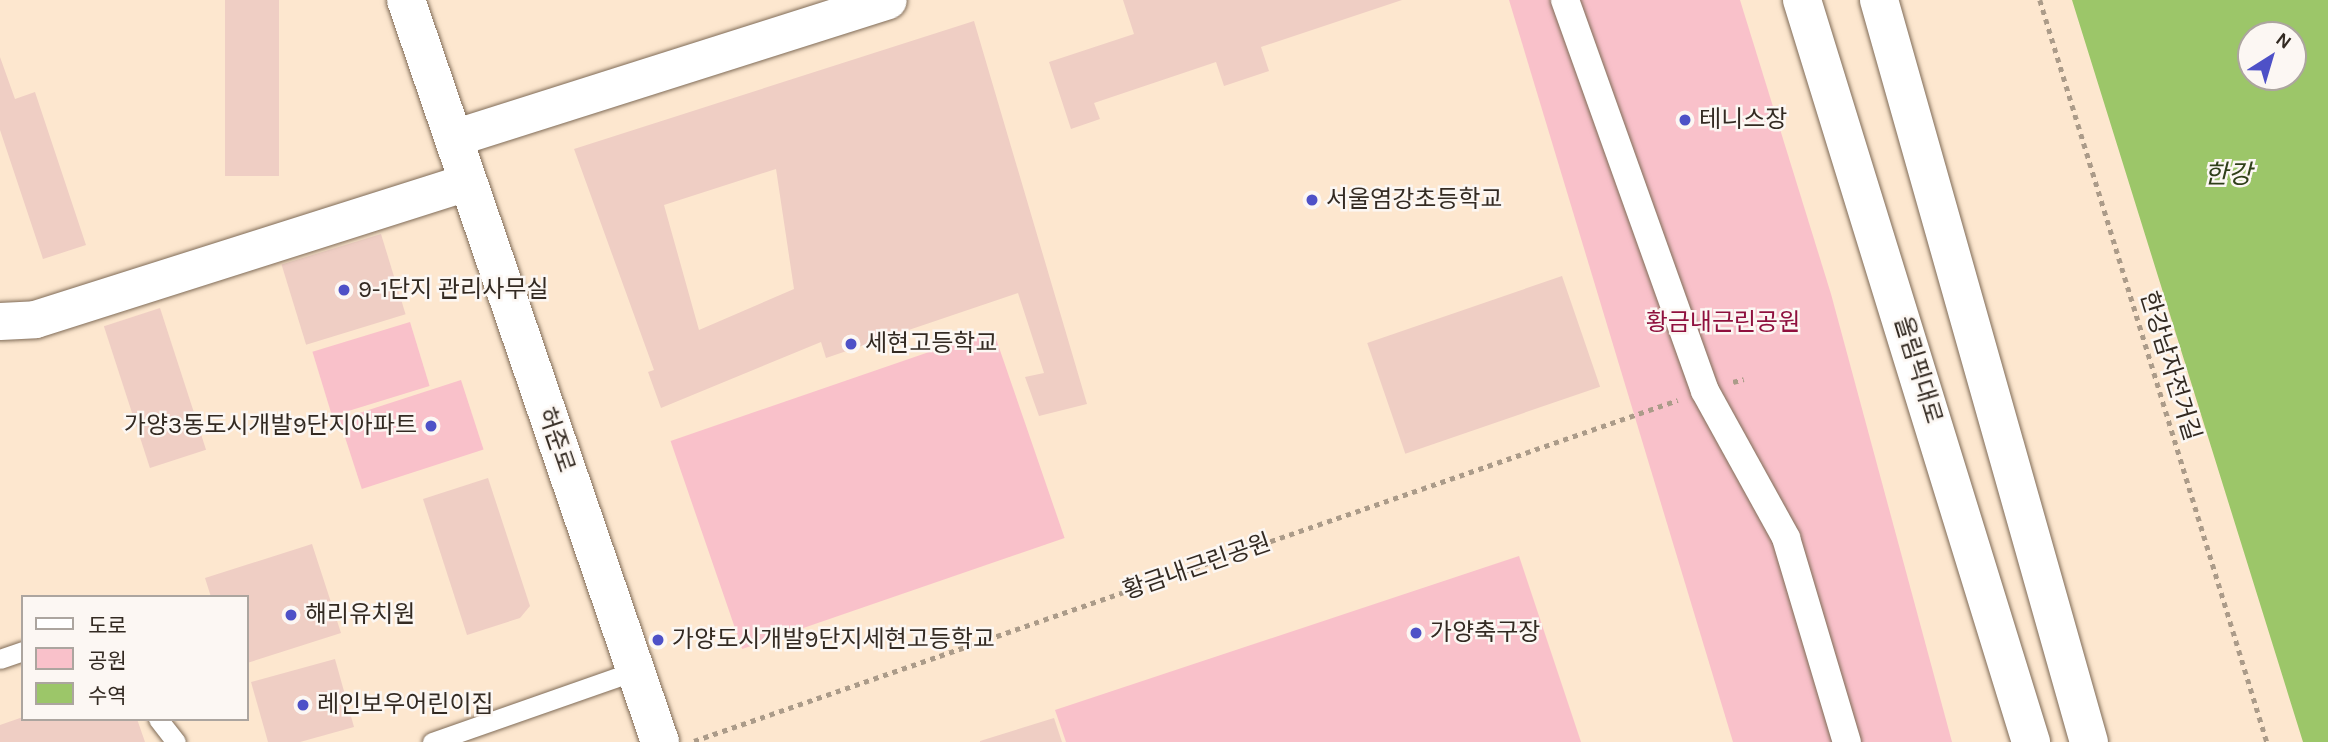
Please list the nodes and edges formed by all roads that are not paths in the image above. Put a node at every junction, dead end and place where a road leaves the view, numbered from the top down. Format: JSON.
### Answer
{"nodes":[{"id":1,"x":406,"y":0,"type":"edge"},
{"id":2,"x":888,"y":0,"type":"edge"},
{"id":3,"x":1565,"y":0,"type":"edge"},
{"id":4,"x":1802,"y":0,"type":"edge"},
{"id":5,"x":1879,"y":0,"type":"edge"},
{"id":6,"x":453,"y":138,"type":"junction"},
{"id":7,"x":468,"y":182,"type":"junction"},
{"id":8,"x":0,"y":321,"type":"edge"},
{"id":9,"x":21,"y":652,"type":"edge"},
{"id":10,"x":0,"y":659,"type":"edge"},
{"id":11,"x":635,"y":671,"type":"junction"},
{"id":12,"x":2014,"y":674,"type":"junction"},
{"id":13,"x":160,"y":721,"type":"edge"},
{"id":14,"x":176,"y":742,"type":"edge"},
{"id":15,"x":432,"y":742,"type":"edge"},
{"id":16,"x":660,"y":742,"type":"edge"},
{"id":17,"x":1847,"y":742,"type":"edge"},
{"id":18,"x":2023,"y":742,"type":"edge"},
{"id":19,"x":2031,"y":742,"type":"edge"},
{"id":20,"x":2089,"y":742,"type":"edge"}],
"edges":[{"from":1,"to":6,"type":"main road","name":"허준로"},
{"from":2,"to":6,"type":"street"},
{"from":3,"to":17,"type":"street"},
{"from":4,"to":12,"type":"main road","name":"올림픽대로"},
{"from":5,"to":20,"type":"main road"},
{"from":6,"to":7,"type":"main road","name":"허준로"},
{"from":7,"to":8,"type":"street"},
{"from":7,"to":11,"type":"main road","name":"허준로"},
{"from":9,"to":10,"type":"lane"},
{"from":11,"to":15,"type":"lane"},
{"from":11,"to":16,"type":"main road","name":"허준로"},
{"from":12,"to":18,"type":"main road"},
{"from":12,"to":19,"type":"main road","name":"올림픽대로"},
{"from":13,"to":14,"type":"lane"}]}
